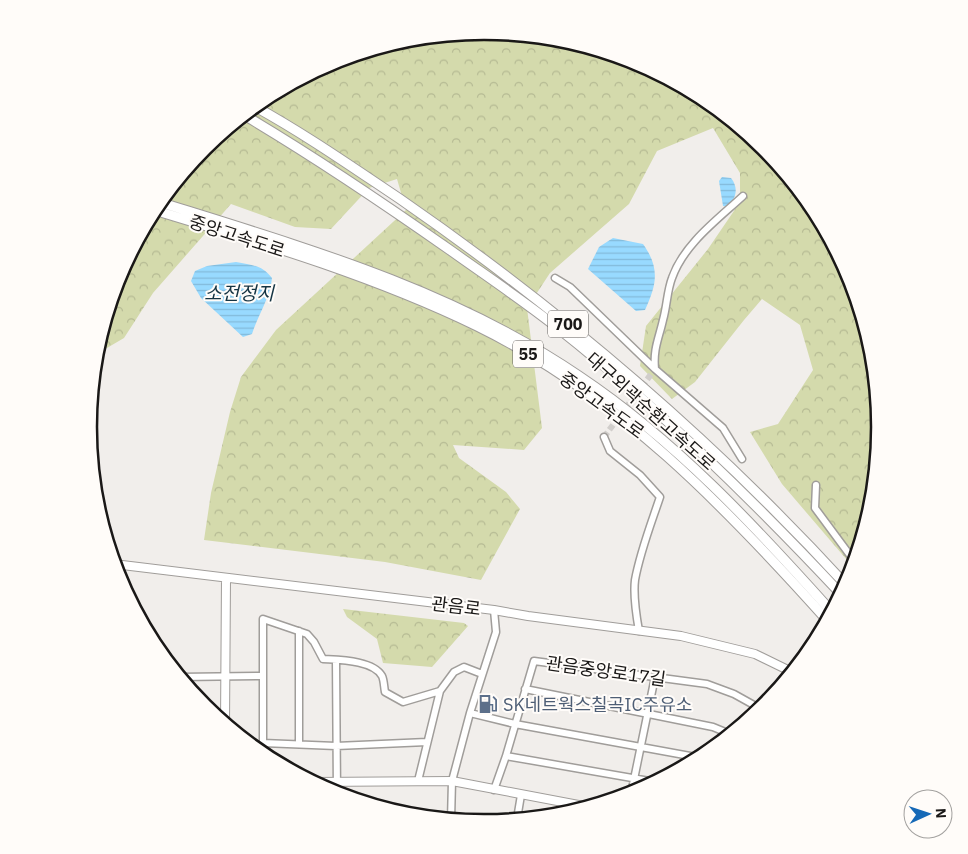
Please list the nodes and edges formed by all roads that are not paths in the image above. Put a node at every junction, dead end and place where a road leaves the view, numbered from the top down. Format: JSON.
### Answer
{"nodes":[{"id":1,"x":264,"y":108,"type":"edge"},
{"id":2,"x":262,"y":110,"type":"edge"},
{"id":3,"x":250,"y":119,"type":"edge"},
{"id":4,"x":287,"y":125,"type":"junction"},
{"id":5,"x":743,"y":196,"type":"dead end"},
{"id":6,"x":169,"y":202,"type":"edge"},
{"id":7,"x":167,"y":205,"type":"edge"},
{"id":8,"x":189,"y":211,"type":"junction"},
{"id":9,"x":162,"y":212,"type":"edge"},
{"id":10,"x":555,"y":278,"type":"dead end"},
{"id":11,"x":655,"y":369,"type":"junction"},
{"id":12,"x":604,"y":437,"type":"dead end"},
{"id":13,"x":742,"y":459,"type":"dead end"},
{"id":14,"x":816,"y":484,"type":"dead end"},
{"id":15,"x":849,"y":554,"type":"edge"},
{"id":16,"x":123,"y":565,"type":"edge"},
{"id":17,"x":226,"y":578,"type":"junction"},
{"id":18,"x":840,"y":579,"type":"edge"},
{"id":19,"x":836,"y":588,"type":"edge"},
{"id":20,"x":827,"y":606,"type":"edge"},
{"id":21,"x":494,"y":610,"type":"junction"},
{"id":22,"x":822,"y":614,"type":"edge"},
{"id":23,"x":639,"y":630,"type":"junction"},
{"id":24,"x":299,"y":631,"type":"junction"},
{"id":25,"x":336,"y":660,"type":"junction"},
{"id":26,"x":786,"y":669,"type":"edge"},
{"id":27,"x":482,"y":674,"type":"junction"},
{"id":28,"x":263,"y":676,"type":"junction"},
{"id":29,"x":225,"y":677,"type":"junction"},
{"id":30,"x":655,"y":677,"type":"junction"},
{"id":31,"x":190,"y":679,"type":"edge"},
{"id":32,"x":525,"y":689,"type":"junction"},
{"id":33,"x":440,"y":691,"type":"junction"},
{"id":34,"x":754,"y":705,"type":"edge"},
{"id":35,"x":470,"y":713,"type":"junction"},
{"id":36,"x":224,"y":714,"type":"edge"},
{"id":37,"x":648,"y":714,"type":"junction"},
{"id":38,"x":515,"y":724,"type":"junction"},
{"id":39,"x":723,"y":731,"type":"edge"},
{"id":40,"x":427,"y":742,"type":"junction"},
{"id":41,"x":263,"y":743,"type":"joint"},
{"id":42,"x":299,"y":744,"type":"junction"},
{"id":43,"x":336,"y":746,"type":"junction"},
{"id":44,"x":642,"y":746,"type":"junction"},
{"id":45,"x":689,"y":755,"type":"edge"},
{"id":46,"x":506,"y":756,"type":"junction"},
{"id":47,"x":634,"y":779,"type":"junction"},
{"id":48,"x":642,"y":780,"type":"edge"},
{"id":49,"x":328,"y":781,"type":"edge"},
{"id":50,"x":336,"y":781,"type":"junction"},
{"id":51,"x":418,"y":781,"type":"junction"},
{"id":52,"x":452,"y":781,"type":"junction"},
{"id":53,"x":336,"y":785,"type":"edge"},
{"id":54,"x":633,"y":785,"type":"edge"},
{"id":55,"x":494,"y":790,"type":"junction"},
{"id":56,"x":522,"y":795,"type":"junction"},
{"id":57,"x":565,"y":802,"type":"junction"},
{"id":58,"x":573,"y":804,"type":"edge"},
{"id":59,"x":565,"y":806,"type":"edge"},
{"id":60,"x":452,"y":812,"type":"edge"},
{"id":61,"x":519,"y":812,"type":"edge"}],
"edges":[{"from":1,"to":4,"type":"highway"},
{"from":2,"to":4,"type":"highway","name":"대구외곽순환고속도로","number":"700"},
{"from":3,"to":19,"type":"highway","name":"대구외곽순환고속도로","number":"700"},
{"from":4,"to":18,"type":"highway","name":"대구외곽순환고속도로","number":"700"},
{"from":5,"to":11,"type":"street"},
{"from":6,"to":8,"type":"highway"},
{"from":7,"to":8,"type":"highway","name":"중앙고속도로","number":"55"},
{"from":8,"to":20,"type":"highway","name":"중앙고속도로","number":"55"},
{"from":9,"to":22,"type":"highway","name":"중앙고속도로","number":"55"},
{"from":10,"to":11,"type":"street"},
{"from":11,"to":13,"type":"street"},
{"from":12,"to":23,"type":"street"},
{"from":14,"to":15,"type":"street"},
{"from":16,"to":17,"type":"main road","name":"관음로"},
{"from":17,"to":21,"type":"main road","name":"관음로"},
{"from":17,"to":29,"type":"main road"},
{"from":21,"to":23,"type":"main road","name":"관음로"},
{"from":21,"to":27,"type":"street"},
{"from":23,"to":26,"type":"main road","name":"관음로"},
{"from":24,"to":25,"type":"street"},
{"from":24,"to":28,"type":"street"},
{"from":24,"to":42,"type":"street"},
{"from":25,"to":33,"type":"street"},
{"from":25,"to":43,"type":"street"},
{"from":27,"to":33,"type":"street"},
{"from":27,"to":35,"type":"street"},
{"from":28,"to":29,"type":"street"},
{"from":28,"to":41,"type":"street"},
{"from":29,"to":31,"type":"street"},
{"from":29,"to":36,"type":"main road"},
{"from":30,"to":32,"type":"street","name":"관음중앙로17길"},
{"from":30,"to":34,"type":"street","name":"관음중앙로17길"},
{"from":30,"to":37,"type":"street"},
{"from":32,"to":37,"type":"street","name":"관음중앙로17길"},
{"from":32,"to":38,"type":"street","name":"관음중앙로17길"},
{"from":33,"to":40,"type":"street"},
{"from":35,"to":38,"type":"street"},
{"from":35,"to":52,"type":"street"},
{"from":37,"to":39,"type":"street","name":"관음중앙로17길"},
{"from":37,"to":44,"type":"street"},
{"from":38,"to":44,"type":"street"},
{"from":38,"to":46,"type":"street","name":"관음중앙로17길"},
{"from":40,"to":43,"type":"street"},
{"from":40,"to":51,"type":"street"},
{"from":41,"to":42,"type":"street"},
{"from":42,"to":43,"type":"street"},
{"from":43,"to":50,"type":"street"},
{"from":44,"to":45,"type":"street"},
{"from":44,"to":47,"type":"street"},
{"from":46,"to":47,"type":"street"},
{"from":46,"to":55,"type":"street","name":"관음중앙로17길"},
{"from":47,"to":48,"type":"street"},
{"from":47,"to":54,"type":"street"},
{"from":49,"to":50,"type":"main road"},
{"from":50,"to":51,"type":"main road"},
{"from":50,"to":53,"type":"street"},
{"from":51,"to":52,"type":"main road"},
{"from":52,"to":55,"type":"main road"},
{"from":52,"to":60,"type":"street"},
{"from":55,"to":56,"type":"main road"},
{"from":56,"to":57,"type":"main road"},
{"from":56,"to":61,"type":"street"},
{"from":57,"to":58,"type":"main road"},
{"from":57,"to":59,"type":"street"}]}
